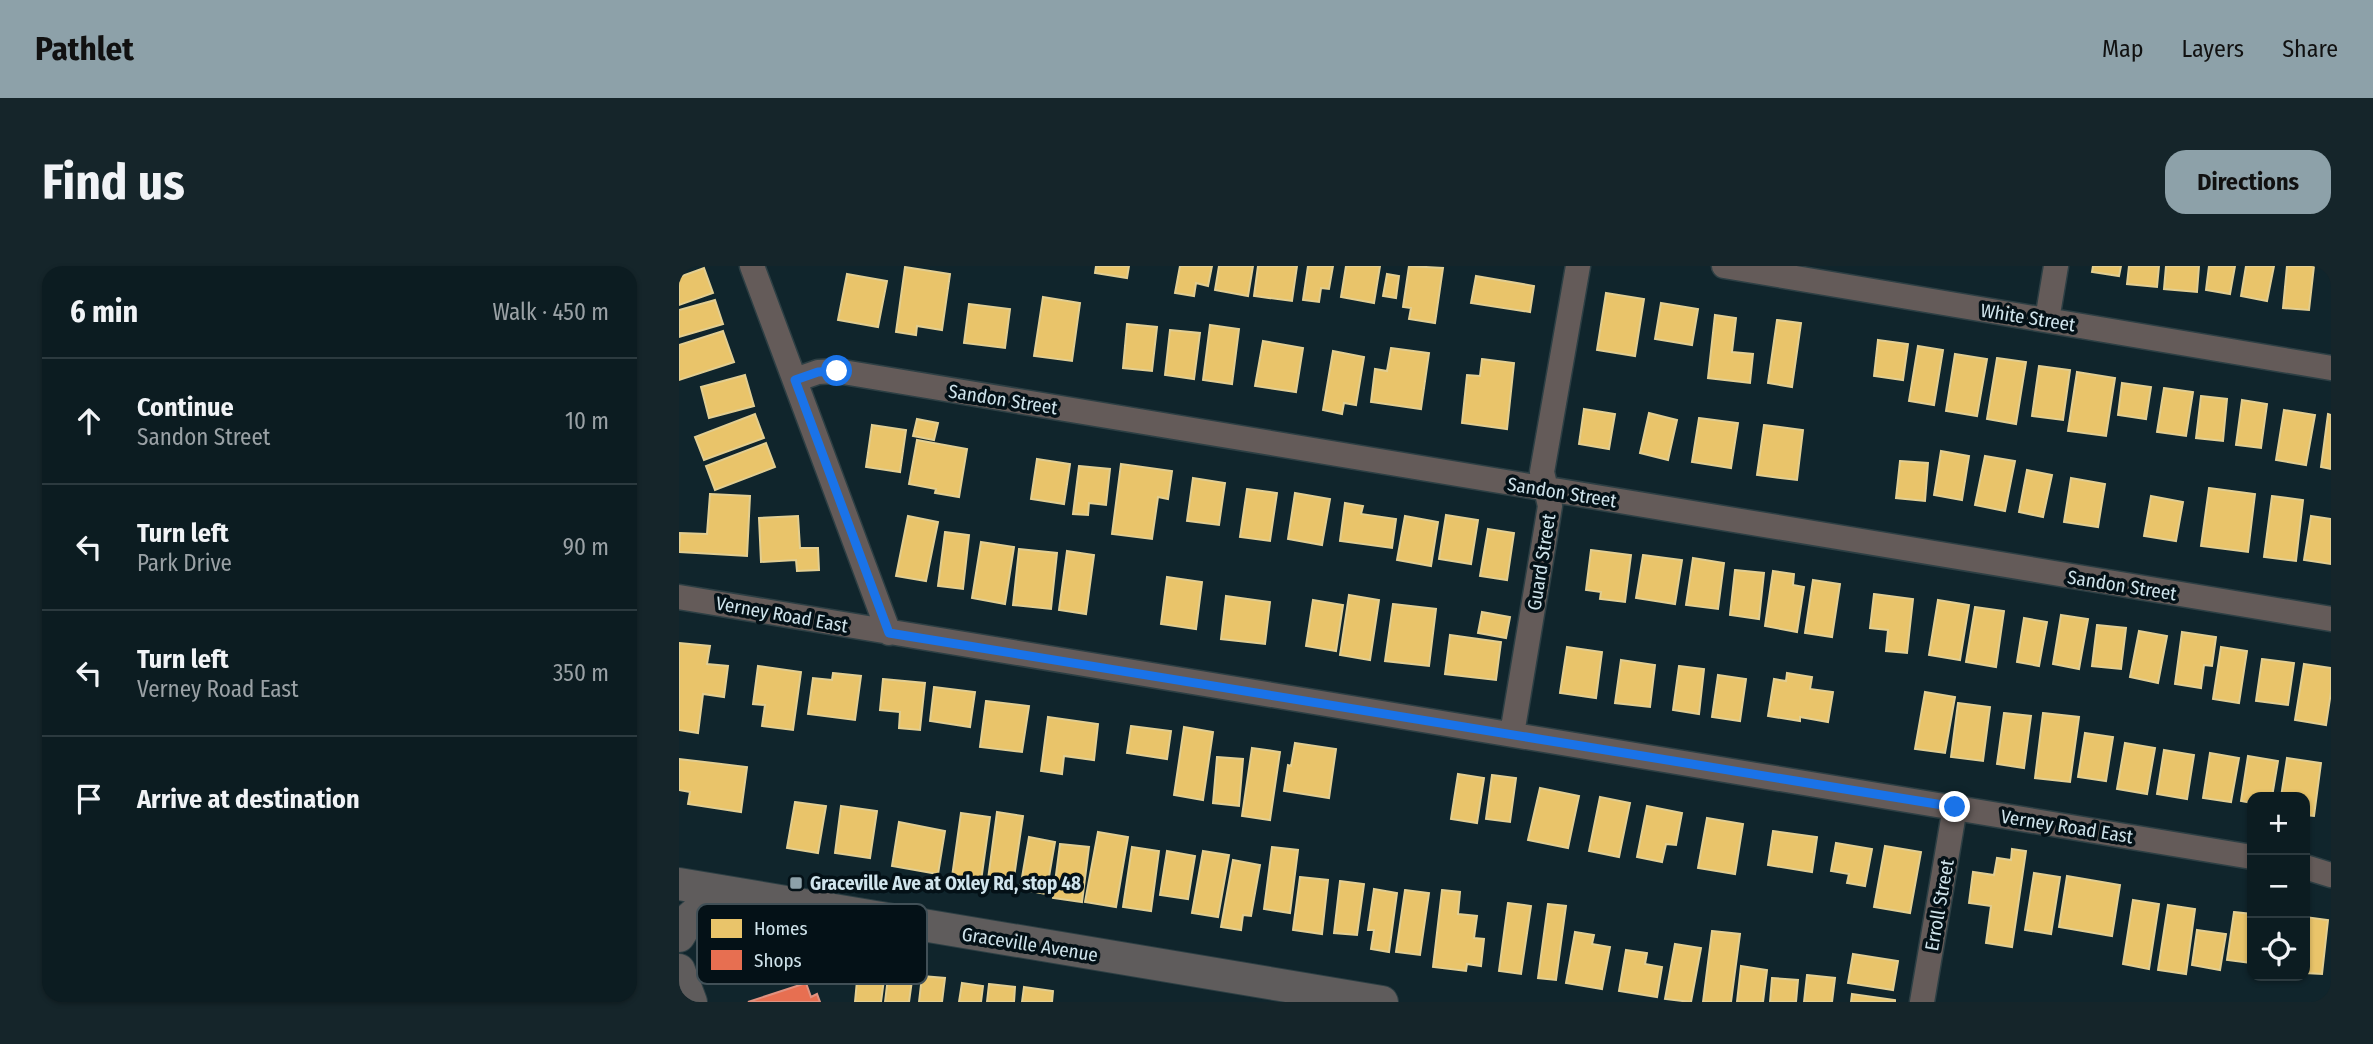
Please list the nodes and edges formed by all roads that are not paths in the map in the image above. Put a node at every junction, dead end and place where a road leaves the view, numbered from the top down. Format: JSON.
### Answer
{"nodes":[{"id":1,"x":752,"y":266,"type":"edge"},
{"id":2,"x":1578,"y":266,"type":"edge"},
{"id":3,"x":1724,"y":266,"type":"edge"},
{"id":4,"x":2056,"y":266,"type":"edge"},
{"id":5,"x":2047,"y":320,"type":"junction"},
{"id":6,"x":2331,"y":368,"type":"edge"},
{"id":7,"x":795,"y":380,"type":"junction"},
{"id":8,"x":1546,"y":489,"type":"junction"},
{"id":9,"x":679,"y":597,"type":"edge"},
{"id":10,"x":2331,"y":619,"type":"edge"},
{"id":11,"x":889,"y":633,"type":"junction"},
{"id":12,"x":1512,"y":734,"type":"junction"},
{"id":13,"x":1955,"y":807,"type":"junction"},
{"id":14,"x":2247,"y":856,"type":"edge"},
{"id":15,"x":2310,"y":869,"type":"edge"},
{"id":16,"x":2331,"y":875,"type":"edge"},
{"id":17,"x":679,"y":884,"type":"edge"},
{"id":18,"x":721,"y":891,"type":"junction"},
{"id":19,"x":706,"y":904,"type":"edge"},
{"id":20,"x":798,"y":904,"type":"edge"},
{"id":21,"x":697,"y":912,"type":"edge"},
{"id":22,"x":927,"y":926,"type":"edge"},
{"id":23,"x":679,"y":936,"type":"edge"},
{"id":24,"x":679,"y":970,"type":"edge"},
{"id":25,"x":691,"y":1002,"type":"edge"},
{"id":26,"x":1382,"y":1002,"type":"edge"},
{"id":27,"x":1922,"y":1002,"type":"edge"}],
"edges":[{"from":1,"to":7,"type":"street"},
{"from":2,"to":8,"type":"street","name":"Guard Street"},
{"from":3,"to":5,"type":"street","name":"White Street"},
{"from":4,"to":5,"type":"street"},
{"from":5,"to":6,"type":"street","name":"White Street"},
{"from":7,"to":8,"type":"street","name":"Sandon Street"},
{"from":7,"to":11,"type":"street"},
{"from":8,"to":10,"type":"street","name":"Sandon Street"},
{"from":8,"to":12,"type":"street","name":"Guard Street"},
{"from":9,"to":11,"type":"street","name":"Verney Road East"},
{"from":11,"to":12,"type":"street","name":"Verney Road East"},
{"from":12,"to":13,"type":"street","name":"Verney Road East"},
{"from":13,"to":14,"type":"street","name":"Verney Road East"},
{"from":13,"to":27,"type":"street","name":"Erroll Street"},
{"from":15,"to":16,"type":"street"},
{"from":17,"to":18,"type":"main road","name":"Graceville Avenue"},
{"from":18,"to":19,"type":"main road"},
{"from":18,"to":20,"type":"main road","name":"Graceville Avenue"},
{"from":21,"to":23,"type":"main road"},
{"from":22,"to":26,"type":"main road","name":"Graceville Avenue"},
{"from":24,"to":25,"type":"main road"}]}
